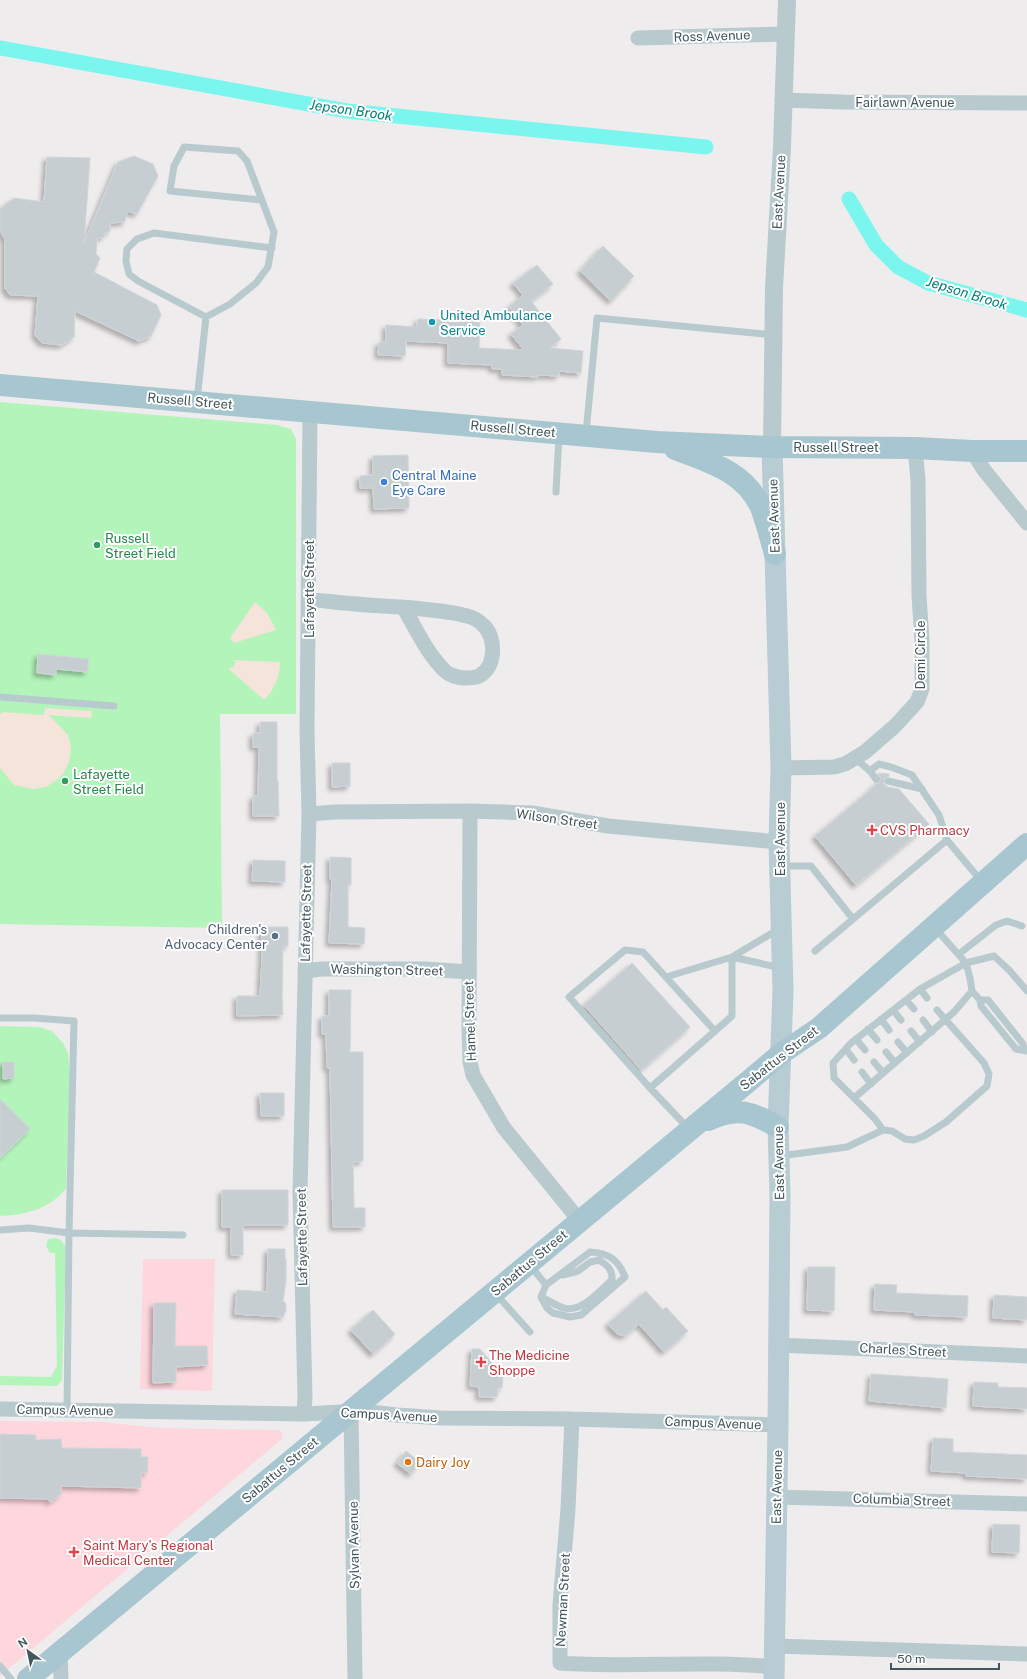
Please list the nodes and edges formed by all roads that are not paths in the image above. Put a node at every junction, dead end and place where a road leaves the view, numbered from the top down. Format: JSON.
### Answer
{"nodes":[{"id":1,"x":786,"y":0,"type":"edge"},
{"id":2,"x":785,"y":34,"type":"junction"},
{"id":3,"x":638,"y":38,"type":"dead end"},
{"id":4,"x":782,"y":100,"type":"junction"},
{"id":5,"x":1027,"y":103,"type":"edge"},
{"id":6,"x":262,"y":200,"type":"junction"},
{"id":7,"x":272,"y":248,"type":"junction"},
{"id":8,"x":206,"y":317,"type":"junction"},
{"id":9,"x":774,"y":335,"type":"junction"},
{"id":10,"x":0,"y":385,"type":"edge"},
{"id":11,"x":196,"y":402,"type":"junction"},
{"id":12,"x":310,"y":412,"type":"junction"},
{"id":13,"x":560,"y":433,"type":"junction"},
{"id":14,"x":585,"y":436,"type":"junction"},
{"id":15,"x":657,"y":442,"type":"junction"},
{"id":16,"x":772,"y":447,"type":"junction"},
{"id":17,"x":915,"y":448,"type":"junction"},
{"id":18,"x":1027,"y":450,"type":"edge"},
{"id":19,"x":972,"y":451,"type":"junction"},
{"id":20,"x":556,"y":492,"type":"dead end"},
{"id":21,"x":1027,"y":523,"type":"edge"},
{"id":22,"x":775,"y":554,"type":"junction"},
{"id":23,"x":309,"y":600,"type":"junction"},
{"id":24,"x":403,"y":607,"type":"junction"},
{"id":25,"x":0,"y":697,"type":"edge"},
{"id":26,"x":114,"y":706,"type":"dead end"},
{"id":27,"x":856,"y":759,"type":"junction"},
{"id":28,"x":781,"y":768,"type":"junction"},
{"id":29,"x":870,"y":771,"type":"junction"},
{"id":30,"x":876,"y":779,"type":"dead end"},
{"id":31,"x":888,"y":781,"type":"dead end"},
{"id":32,"x":922,"y":789,"type":"junction"},
{"id":33,"x":470,"y":811,"type":"junction"},
{"id":34,"x":309,"y":814,"type":"junction"},
{"id":35,"x":947,"y":840,"type":"junction"},
{"id":36,"x":779,"y":842,"type":"junction"},
{"id":37,"x":1027,"y":844,"type":"edge"},
{"id":38,"x":780,"y":866,"type":"junction"},
{"id":39,"x":983,"y":883,"type":"junction"},
{"id":40,"x":853,"y":919,"type":"junction"},
{"id":41,"x":934,"y":926,"type":"junction"},
{"id":42,"x":1022,"y":926,"type":"dead end"},
{"id":43,"x":782,"y":927,"type":"junction"},
{"id":44,"x":815,"y":951,"type":"dead end"},
{"id":45,"x":959,"y":954,"type":"junction"},
{"id":46,"x":732,"y":957,"type":"junction"},
{"id":47,"x":966,"y":963,"type":"junction"},
{"id":48,"x":782,"y":968,"type":"junction"},
{"id":49,"x":305,"y":971,"type":"junction"},
{"id":50,"x":469,"y":972,"type":"junction"},
{"id":51,"x":666,"y":977,"type":"junction"},
{"id":52,"x":920,"y":989,"type":"junction"},
{"id":53,"x":972,"y":991,"type":"junction"},
{"id":54,"x":1027,"y":991,"type":"edge"},
{"id":55,"x":927,"y":998,"type":"dead end"},
{"id":56,"x":906,"y":1000,"type":"junction"},
{"id":57,"x":914,"y":1009,"type":"dead end"},
{"id":58,"x":893,"y":1010,"type":"junction"},
{"id":59,"x":937,"y":1010,"type":"dead end"},
{"id":60,"x":0,"y":1018,"type":"edge"},
{"id":61,"x":881,"y":1019,"type":"junction"},
{"id":62,"x":901,"y":1020,"type":"dead end"},
{"id":63,"x":923,"y":1020,"type":"dead end"},
{"id":64,"x":945,"y":1020,"type":"junction"},
{"id":65,"x":868,"y":1029,"type":"junction"},
{"id":66,"x":889,"y":1030,"type":"dead end"},
{"id":67,"x":715,"y":1031,"type":"junction"},
{"id":68,"x":911,"y":1031,"type":"dead end"},
{"id":69,"x":932,"y":1032,"type":"junction"},
{"id":70,"x":856,"y":1039,"type":"junction"},
{"id":71,"x":877,"y":1040,"type":"dead end"},
{"id":72,"x":898,"y":1042,"type":"dead end"},
{"id":73,"x":920,"y":1042,"type":"junction"},
{"id":74,"x":846,"y":1049,"type":"junction"},
{"id":75,"x":865,"y":1050,"type":"dead end"},
{"id":76,"x":1025,"y":1050,"type":"edge"},
{"id":77,"x":886,"y":1052,"type":"dead end"},
{"id":78,"x":907,"y":1053,"type":"junction"},
{"id":79,"x":782,"y":1054,"type":"junction"},
{"id":80,"x":854,"y":1060,"type":"dead end"},
{"id":81,"x":874,"y":1062,"type":"dead end"},
{"id":82,"x":895,"y":1063,"type":"junction"},
{"id":83,"x":862,"y":1072,"type":"dead end"},
{"id":84,"x":883,"y":1073,"type":"junction"},
{"id":85,"x":871,"y":1084,"type":"junction"},
{"id":86,"x":650,"y":1088,"type":"junction"},
{"id":87,"x":854,"y":1098,"type":"junction"},
{"id":88,"x":778,"y":1127,"type":"junction"},
{"id":89,"x":691,"y":1128,"type":"junction"},
{"id":90,"x":883,"y":1130,"type":"junction"},
{"id":91,"x":780,"y":1156,"type":"junction"},
{"id":92,"x":579,"y":1220,"type":"junction"},
{"id":93,"x":0,"y":1230,"type":"edge"},
{"id":94,"x":69,"y":1233,"type":"junction"},
{"id":95,"x":183,"y":1235,"type":"dead end"},
{"id":96,"x":528,"y":1263,"type":"junction"},
{"id":97,"x":559,"y":1275,"type":"junction"},
{"id":98,"x":546,"y":1285,"type":"junction"},
{"id":99,"x":494,"y":1292,"type":"junction"},
{"id":100,"x":541,"y":1297,"type":"junction"},
{"id":101,"x":530,"y":1332,"type":"dead end"},
{"id":102,"x":778,"y":1345,"type":"junction"},
{"id":103,"x":1027,"y":1356,"type":"edge"},
{"id":104,"x":0,"y":1409,"type":"edge"},
{"id":105,"x":67,"y":1410,"type":"junction"},
{"id":106,"x":351,"y":1411,"type":"junction"},
{"id":107,"x":304,"y":1414,"type":"junction"},
{"id":108,"x":572,"y":1419,"type":"junction"},
{"id":109,"x":778,"y":1425,"type":"junction"},
{"id":110,"x":777,"y":1497,"type":"junction"},
{"id":111,"x":1027,"y":1504,"type":"edge"},
{"id":112,"x":774,"y":1646,"type":"junction"},
{"id":113,"x":60,"y":1652,"type":"junction"},
{"id":114,"x":1027,"y":1654,"type":"edge"},
{"id":115,"x":0,"y":1666,"type":"edge"},
{"id":116,"x":774,"y":1673,"type":"edge"},
{"id":117,"x":11,"y":1679,"type":"edge"},
{"id":118,"x":28,"y":1679,"type":"edge"},
{"id":119,"x":61,"y":1679,"type":"edge"},
{"id":120,"x":355,"y":1679,"type":"edge"}],
"edges":[{"from":1,"to":2,"type":"street","name":"East Avenue"},
{"from":2,"to":3,"type":"street","name":"Ross Avenue"},
{"from":2,"to":4,"type":"street","name":"East Avenue"},
{"from":4,"to":5,"type":"street","name":"Fairlawn Avenue"},
{"from":4,"to":9,"type":"street","name":"East Avenue"},
{"from":6,"to":6,"type":"lane"},
{"from":6,"to":7,"type":"lane"},
{"from":7,"to":8,"type":"lane"},
{"from":7,"to":8,"type":"lane"},
{"from":8,"to":11,"type":"lane"},
{"from":9,"to":14,"type":"lane"},
{"from":9,"to":16,"type":"street","name":"East Avenue"},
{"from":10,"to":11,"type":"main road","name":"Russell Street"},
{"from":11,"to":12,"type":"main road","name":"Russell Street"},
{"from":12,"to":13,"type":"main road","name":"Russell Street"},
{"from":12,"to":23,"type":"street","name":"Lafayette Street"},
{"from":13,"to":14,"type":"main road","name":"Russell Street"},
{"from":13,"to":20,"type":"lane"},
{"from":14,"to":15,"type":"main road","name":"Russell Street"},
{"from":15,"to":16,"type":"main road","name":"Russell Street"},
{"from":15,"to":22,"type":"main road"},
{"from":16,"to":17,"type":"main road","name":"Russell Street"},
{"from":16,"to":22,"type":"main road","name":"East Avenue"},
{"from":17,"to":19,"type":"main road","name":"Russell Street"},
{"from":17,"to":27,"type":"street","name":"Demi Circle"},
{"from":18,"to":19,"type":"main road","name":"Russell Street"},
{"from":19,"to":21,"type":"street"},
{"from":22,"to":28,"type":"main road","name":"East Avenue"},
{"from":23,"to":24,"type":"street"},
{"from":23,"to":34,"type":"street","name":"Lafayette Street"},
{"from":24,"to":24,"type":"street"},
{"from":25,"to":26,"type":"lane"},
{"from":27,"to":28,"type":"street","name":"Demi Circle"},
{"from":27,"to":29,"type":"lane"},
{"from":28,"to":36,"type":"main road","name":"East Avenue"},
{"from":29,"to":30,"type":"lane"},
{"from":29,"to":32,"type":"lane"},
{"from":31,"to":32,"type":"lane"},
{"from":32,"to":35,"type":"lane"},
{"from":33,"to":34,"type":"street","name":"Wilson Street"},
{"from":33,"to":36,"type":"street","name":"Wilson Street"},
{"from":33,"to":50,"type":"street","name":"Hamel Street"},
{"from":34,"to":49,"type":"street","name":"Lafayette Street"},
{"from":35,"to":39,"type":"lane"},
{"from":35,"to":40,"type":"lane"},
{"from":36,"to":38,"type":"main road","name":"East Avenue"},
{"from":37,"to":39,"type":"main road","name":"Sabattus Street"},
{"from":38,"to":40,"type":"lane"},
{"from":38,"to":43,"type":"main road","name":"East Avenue"},
{"from":39,"to":41,"type":"main road","name":"Sabattus Street"},
{"from":40,"to":44,"type":"lane"},
{"from":41,"to":45,"type":"lane"},
{"from":41,"to":79,"type":"main road","name":"Sabattus Street"},
{"from":42,"to":45,"type":"lane"},
{"from":43,"to":46,"type":"lane"},
{"from":43,"to":48,"type":"main road","name":"East Avenue"},
{"from":45,"to":47,"type":"lane"},
{"from":46,"to":48,"type":"lane"},
{"from":46,"to":51,"type":"lane"},
{"from":46,"to":67,"type":"lane"},
{"from":47,"to":52,"type":"lane"},
{"from":47,"to":53,"type":"lane"},
{"from":47,"to":54,"type":"lane"},
{"from":48,"to":79,"type":"main road","name":"East Avenue"},
{"from":49,"to":50,"type":"street","name":"Washington Street"},
{"from":49,"to":107,"type":"street","name":"Lafayette Street"},
{"from":50,"to":92,"type":"street","name":"Hamel Street"},
{"from":51,"to":67,"type":"lane"},
{"from":51,"to":86,"type":"lane"},
{"from":52,"to":55,"type":"lane"},
{"from":52,"to":56,"type":"lane"},
{"from":53,"to":64,"type":"lane"},
{"from":53,"to":76,"type":"lane"},
{"from":56,"to":57,"type":"lane"},
{"from":56,"to":58,"type":"lane"},
{"from":58,"to":61,"type":"lane"},
{"from":58,"to":62,"type":"lane"},
{"from":59,"to":64,"type":"lane"},
{"from":60,"to":94,"type":"lane"},
{"from":61,"to":65,"type":"lane"},
{"from":61,"to":66,"type":"lane"},
{"from":63,"to":69,"type":"lane"},
{"from":64,"to":69,"type":"lane"},
{"from":64,"to":90,"type":"lane"},
{"from":65,"to":70,"type":"lane"},
{"from":65,"to":71,"type":"lane"},
{"from":67,"to":86,"type":"lane"},
{"from":68,"to":73,"type":"lane"},
{"from":69,"to":73,"type":"lane"},
{"from":70,"to":74,"type":"lane"},
{"from":70,"to":75,"type":"lane"},
{"from":72,"to":78,"type":"lane"},
{"from":73,"to":78,"type":"lane"},
{"from":74,"to":80,"type":"lane"},
{"from":74,"to":87,"type":"lane"},
{"from":77,"to":82,"type":"lane"},
{"from":78,"to":82,"type":"lane"},
{"from":79,"to":88,"type":"main road","name":"East Avenue"},
{"from":79,"to":89,"type":"main road","name":"Sabattus Street"},
{"from":81,"to":84,"type":"lane"},
{"from":82,"to":84,"type":"lane"},
{"from":83,"to":85,"type":"lane"},
{"from":84,"to":85,"type":"lane"},
{"from":85,"to":87,"type":"lane"},
{"from":86,"to":89,"type":"lane"},
{"from":87,"to":90,"type":"lane"},
{"from":88,"to":89,"type":"main road"},
{"from":88,"to":91,"type":"main road","name":"East Avenue"},
{"from":89,"to":92,"type":"main road","name":"Sabattus Street"},
{"from":90,"to":91,"type":"lane"},
{"from":91,"to":102,"type":"main road","name":"East Avenue"},
{"from":92,"to":96,"type":"main road","name":"Sabattus Street"},
{"from":93,"to":94,"type":"lane"},
{"from":94,"to":95,"type":"lane"},
{"from":94,"to":105,"type":"lane"},
{"from":96,"to":98,"type":"lane"},
{"from":96,"to":99,"type":"main road","name":"Sabattus Street"},
{"from":97,"to":98,"type":"lane"},
{"from":97,"to":100,"type":"lane"},
{"from":97,"to":100,"type":"lane"},
{"from":98,"to":100,"type":"lane"},
{"from":99,"to":101,"type":"lane"},
{"from":99,"to":106,"type":"main road","name":"Sabattus Street"},
{"from":102,"to":103,"type":"street","name":"Charles Street"},
{"from":102,"to":109,"type":"main road","name":"East Avenue"},
{"from":104,"to":105,"type":"street","name":"Campus Avenue"},
{"from":105,"to":107,"type":"street","name":"Campus Avenue"},
{"from":106,"to":107,"type":"street","name":"Campus Avenue"},
{"from":106,"to":108,"type":"street","name":"Campus Avenue"},
{"from":106,"to":113,"type":"main road","name":"Sabattus Street"},
{"from":106,"to":120,"type":"street","name":"Sylvan Avenue"},
{"from":108,"to":109,"type":"street","name":"Campus Avenue"},
{"from":108,"to":116,"type":"street","name":"Newman Street"},
{"from":109,"to":110,"type":"main road","name":"East Avenue"},
{"from":110,"to":111,"type":"street","name":"Columbia Street"},
{"from":110,"to":112,"type":"main road","name":"East Avenue"},
{"from":112,"to":114,"type":"street"},
{"from":112,"to":116,"type":"main road","name":"East Avenue"},
{"from":113,"to":118,"type":"main road","name":"Sabattus Street"},
{"from":113,"to":119,"type":"street"},
{"from":115,"to":117,"type":"lane"}]}
